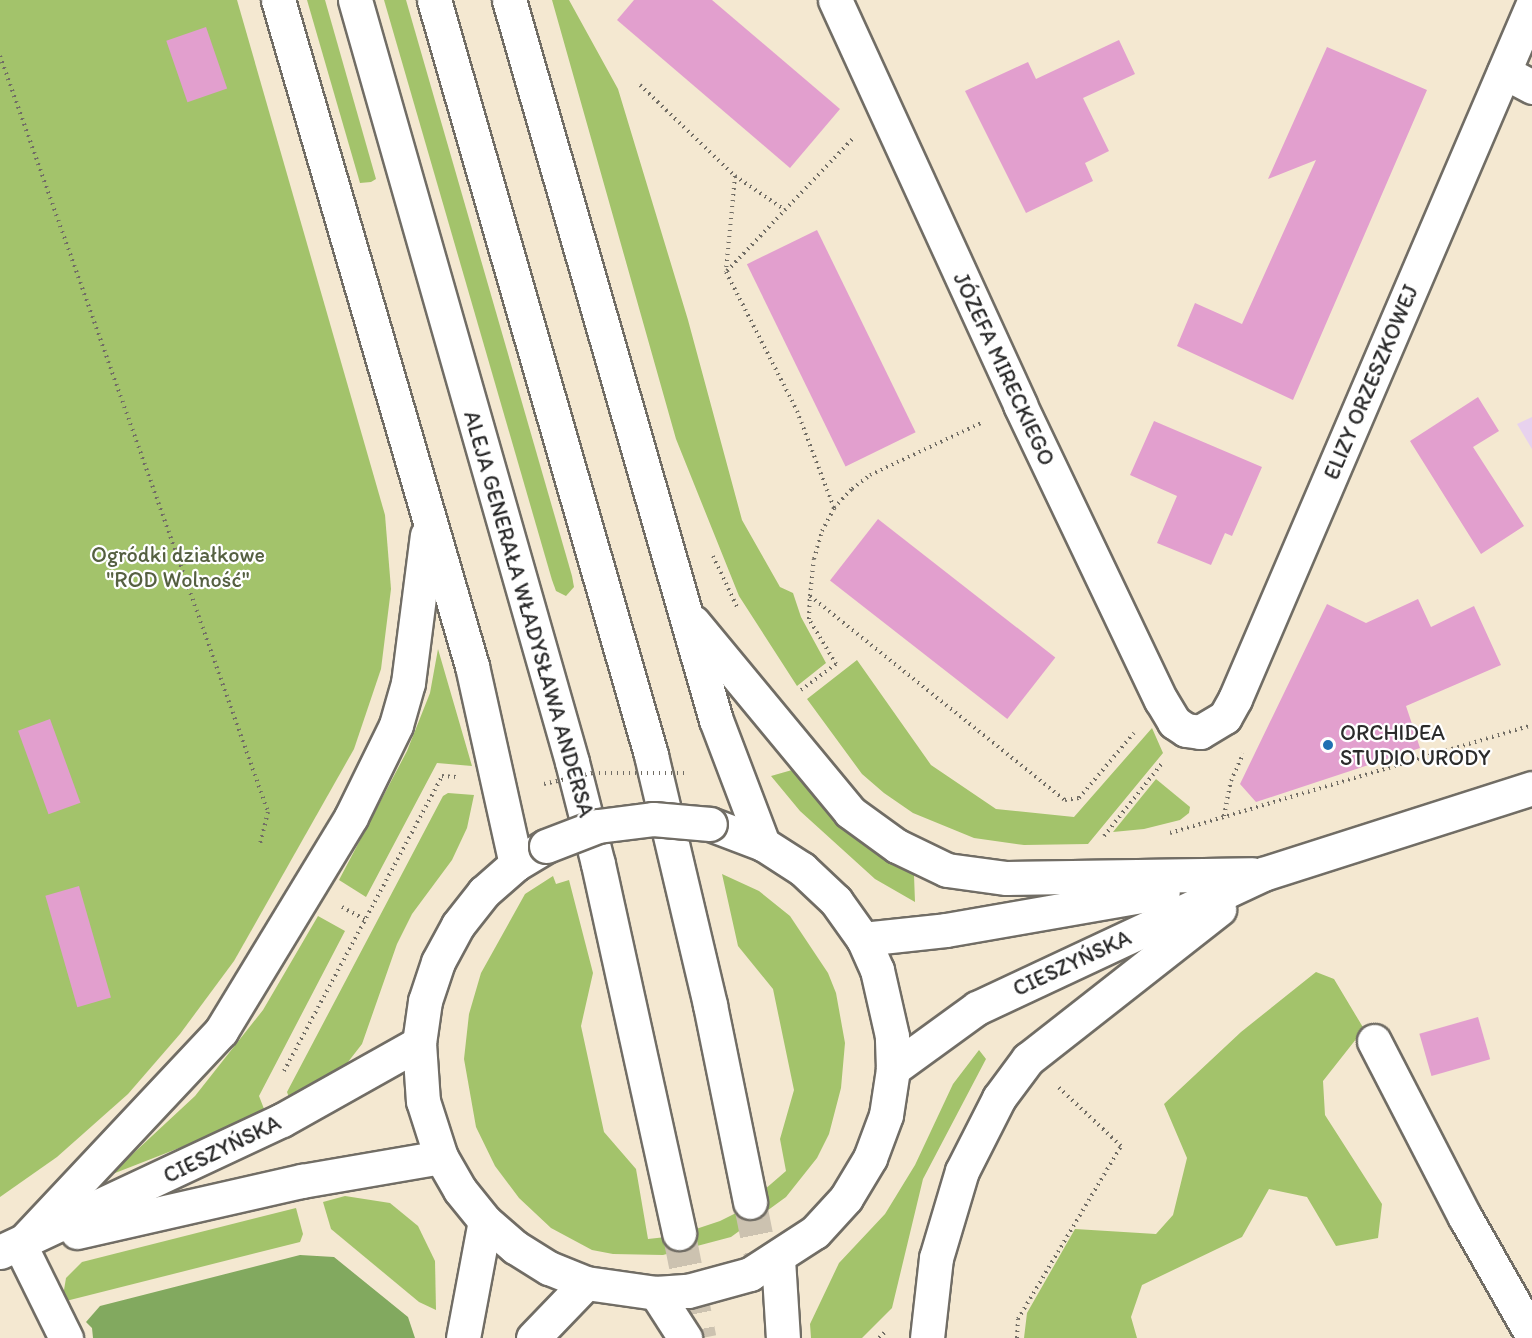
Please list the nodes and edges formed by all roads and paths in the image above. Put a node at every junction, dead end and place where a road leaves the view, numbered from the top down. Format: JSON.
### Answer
{"nodes":[{"id":1,"x":278,"y":0,"type":"edge"},
{"id":2,"x":355,"y":0,"type":"edge"},
{"id":3,"x":434,"y":0,"type":"edge"},
{"id":4,"x":509,"y":0,"type":"edge"},
{"id":5,"x":835,"y":0,"type":"edge"},
{"id":6,"x":1525,"y":0,"type":"edge"},
{"id":7,"x":1532,"y":6,"type":"edge"},
{"id":8,"x":0,"y":56,"type":"edge"},
{"id":9,"x":1503,"y":72,"type":"junction"},
{"id":10,"x":640,"y":85,"type":"dead end"},
{"id":11,"x":1532,"y":87,"type":"edge"},
{"id":12,"x":888,"y":117,"type":"junction"},
{"id":13,"x":735,"y":176,"type":"junction"},
{"id":14,"x":785,"y":210,"type":"junction"},
{"id":15,"x":726,"y":272,"type":"junction"},
{"id":16,"x":1020,"y":405,"type":"junction"},
{"id":17,"x":834,"y":508,"type":"junction"},
{"id":18,"x":428,"y":518,"type":"junction"},
{"id":19,"x":810,"y":596,"type":"junction"},
{"id":20,"x":686,"y":613,"type":"junction"},
{"id":21,"x":794,"y":695,"type":"dead end"},
{"id":22,"x":1161,"y":700,"type":"junction"},
{"id":23,"x":1532,"y":725,"type":"edge"},
{"id":24,"x":1186,"y":730,"type":"junction"},
{"id":25,"x":689,"y":773,"type":"dead end"},
{"id":26,"x":500,"y":780,"type":"junction"},
{"id":27,"x":1532,"y":788,"type":"edge"},
{"id":28,"x":1224,"y":816,"type":"dead end"},
{"id":29,"x":1100,"y":841,"type":"dead end"},
{"id":30,"x":260,"y":843,"type":"dead end"},
{"id":31,"x":763,"y":844,"type":"junction"},
{"id":32,"x":516,"y":864,"type":"junction"},
{"id":33,"x":1263,"y":874,"type":"junction"},
{"id":34,"x":862,"y":939,"type":"junction"},
{"id":35,"x":1374,"y":1041,"type":"dead end"},
{"id":36,"x":419,"y":1043,"type":"junction"},
{"id":37,"x":1028,"y":1059,"type":"junction"},
{"id":38,"x":893,"y":1070,"type":"junction"},
{"id":39,"x":282,"y":1075,"type":"dead end"},
{"id":40,"x":441,"y":1157,"type":"junction"},
{"id":41,"x":750,"y":1202,"type":"tunnel mouth"},
{"id":42,"x":485,"y":1221,"type":"junction"},
{"id":43,"x":680,"y":1233,"type":"tunnel mouth"},
{"id":44,"x":10,"y":1249,"type":"edge"},
{"id":45,"x":778,"y":1259,"type":"junction"},
{"id":46,"x":586,"y":1282,"type":"junction"},
{"id":47,"x":656,"y":1293,"type":"junction"},
{"id":48,"x":1532,"y":1335,"type":"edge"},
{"id":49,"x":66,"y":1338,"type":"edge"},
{"id":50,"x":464,"y":1338,"type":"edge"},
{"id":51,"x":533,"y":1338,"type":"edge"},
{"id":52,"x":685,"y":1338,"type":"edge"},
{"id":53,"x":783,"y":1338,"type":"edge"},
{"id":54,"x":927,"y":1338,"type":"edge"},
{"id":55,"x":1017,"y":1338,"type":"edge"}],
"edges":[{"from":1,"to":18,"type":"main road"},
{"from":2,"to":43,"type":"main road","name":"ALEJA GENERAŁA WŁADYSŁAWA ANDERSA"},
{"from":3,"to":41,"type":"main road"},
{"from":4,"to":20,"type":"main road"},
{"from":5,"to":12,"type":"main road","name":"JÓZEFA MIRECKIEGO"},
{"from":6,"to":7,"type":"main road"},
{"from":7,"to":9,"type":"main road","name":"ELIZY ORZESZKOWEJ"},
{"from":8,"to":30,"type":"path"},
{"from":9,"to":11,"type":"main road"},
{"from":9,"to":24,"type":"main road","name":"ELIZY ORZESZKOWEJ"},
{"from":10,"to":13,"type":"path"},
{"from":12,"to":14,"type":"path"},
{"from":12,"to":16,"type":"main road","name":"JÓZEFA MIRECKIEGO"},
{"from":13,"to":14,"type":"path"},
{"from":13,"to":15,"type":"path"},
{"from":14,"to":15,"type":"path"},
{"from":15,"to":17,"type":"path"},
{"from":16,"to":17,"type":"path"},
{"from":16,"to":22,"type":"main road","name":"JÓZEFA MIRECKIEGO"},
{"from":17,"to":19,"type":"path"},
{"from":18,"to":26,"type":"main road"},
{"from":18,"to":44,"type":"main road"},
{"from":19,"to":21,"type":"path"},
{"from":19,"to":22,"type":"path"},
{"from":20,"to":31,"type":"main road"},
{"from":20,"to":33,"type":"main road"},
{"from":22,"to":24,"type":"main road","name":"JÓZEFA MIRECKIEGO"},
{"from":23,"to":28,"type":"path"},
{"from":24,"to":29,"type":"path"},
{"from":25,"to":26,"type":"path","bridge":true},
{"from":26,"to":32,"type":"main road"},
{"from":26,"to":39,"type":"path"},
{"from":27,"to":33,"type":"main road","name":"CIESZYŃSKA"},
{"from":31,"to":32,"type":"main road","bridge":true},
{"from":31,"to":34,"type":"main road"},
{"from":32,"to":36,"type":"main road"},
{"from":33,"to":34,"type":"main road","name":"CIESZYŃSKA"},
{"from":33,"to":37,"type":"main road"},
{"from":33,"to":38,"type":"main road","name":"CIESZYŃSKA"},
{"from":34,"to":38,"type":"main road"},
{"from":35,"to":48,"type":"main road"},
{"from":36,"to":40,"type":"main road"},
{"from":36,"to":44,"type":"main road","name":"CIESZYŃSKA"},
{"from":37,"to":54,"type":"main road"},
{"from":37,"to":55,"type":"path"},
{"from":38,"to":45,"type":"main road"},
{"from":40,"to":42,"type":"main road"},
{"from":40,"to":44,"type":"main road","name":"CIESZYŃSKA"},
{"from":42,"to":46,"type":"main road"},
{"from":42,"to":50,"type":"main road"},
{"from":44,"to":49,"type":"main road"},
{"from":45,"to":47,"type":"main road"},
{"from":45,"to":53,"type":"main road"},
{"from":46,"to":47,"type":"main road"},
{"from":46,"to":51,"type":"main road"},
{"from":47,"to":52,"type":"main road"}]}
